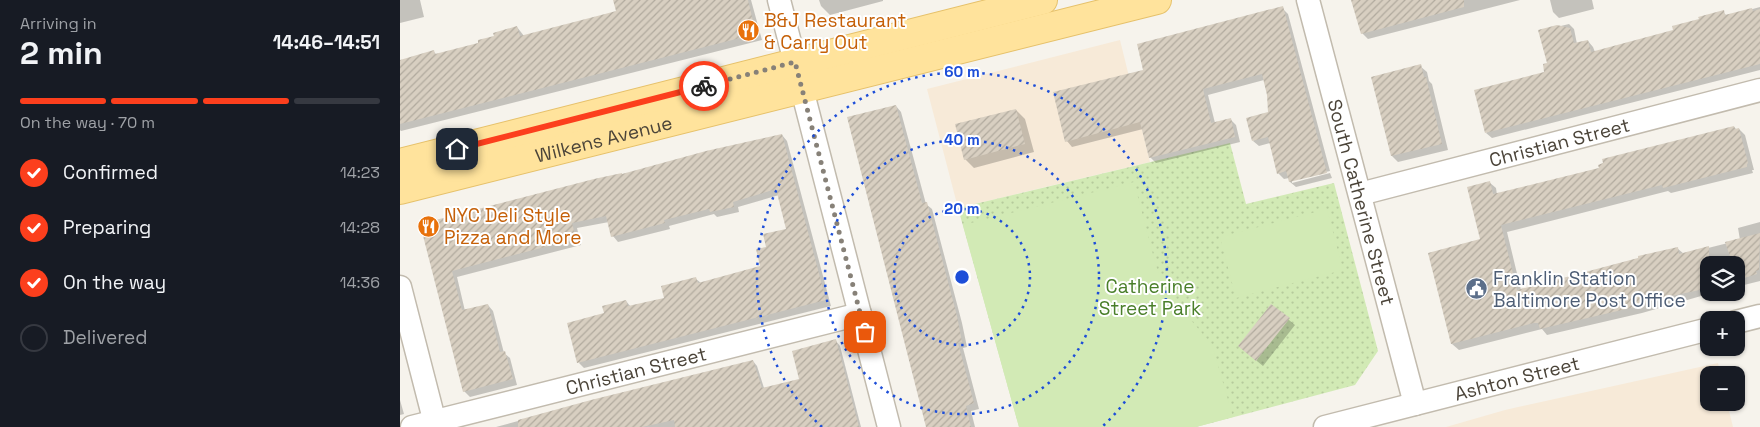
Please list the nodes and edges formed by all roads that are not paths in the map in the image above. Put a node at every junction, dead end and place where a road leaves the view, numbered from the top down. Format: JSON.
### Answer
{"nodes":[{"id":1,"x":780,"y":0,"type":"edge"},
{"id":2,"x":1043,"y":0,"type":"edge"},
{"id":3,"x":1157,"y":0,"type":"edge"},
{"id":4,"x":1308,"y":0,"type":"edge"},
{"id":5,"x":795,"y":62,"type":"junction"},
{"id":6,"x":803,"y":90,"type":"junction"},
{"id":7,"x":1760,"y":90,"type":"edge"},
{"id":8,"x":400,"y":164,"type":"edge"},
{"id":9,"x":400,"y":190,"type":"edge"},
{"id":10,"x":1360,"y":194,"type":"junction"},
{"id":11,"x":400,"y":287,"type":"edge"},
{"id":12,"x":860,"y":314,"type":"junction"},
{"id":13,"x":1760,"y":316,"type":"edge"},
{"id":14,"x":1745,"y":320,"type":"edge"},
{"id":15,"x":1700,"y":331,"type":"edge"},
{"id":16,"x":1416,"y":404,"type":"junction"},
{"id":17,"x":436,"y":424,"type":"edge"},
{"id":18,"x":412,"y":427,"type":"edge"},
{"id":19,"x":889,"y":427,"type":"edge"},
{"id":20,"x":1325,"y":427,"type":"edge"}],
"edges":[{"from":1,"to":5,"type":"street"},
{"from":2,"to":5,"type":"main road","name":"Wilkens Avenue"},
{"from":3,"to":6,"type":"main road","name":"Wilkens Avenue"},
{"from":4,"to":10,"type":"street","name":"South Catherine Street"},
{"from":5,"to":6,"type":"street"},
{"from":5,"to":8,"type":"main road","name":"Wilkens Avenue"},
{"from":6,"to":9,"type":"main road","name":"Wilkens Avenue"},
{"from":6,"to":12,"type":"street"},
{"from":7,"to":10,"type":"street","name":"Christian Street"},
{"from":10,"to":16,"type":"street","name":"South Catherine Street"},
{"from":11,"to":17,"type":"street"},
{"from":12,"to":17,"type":"street","name":"Christian Street"},
{"from":12,"to":19,"type":"street"},
{"from":13,"to":14,"type":"street"},
{"from":15,"to":16,"type":"street","name":"Ashton Street"},
{"from":16,"to":20,"type":"street","name":"Ashton Street"},
{"from":17,"to":18,"type":"street","name":"Christian Street"}]}
